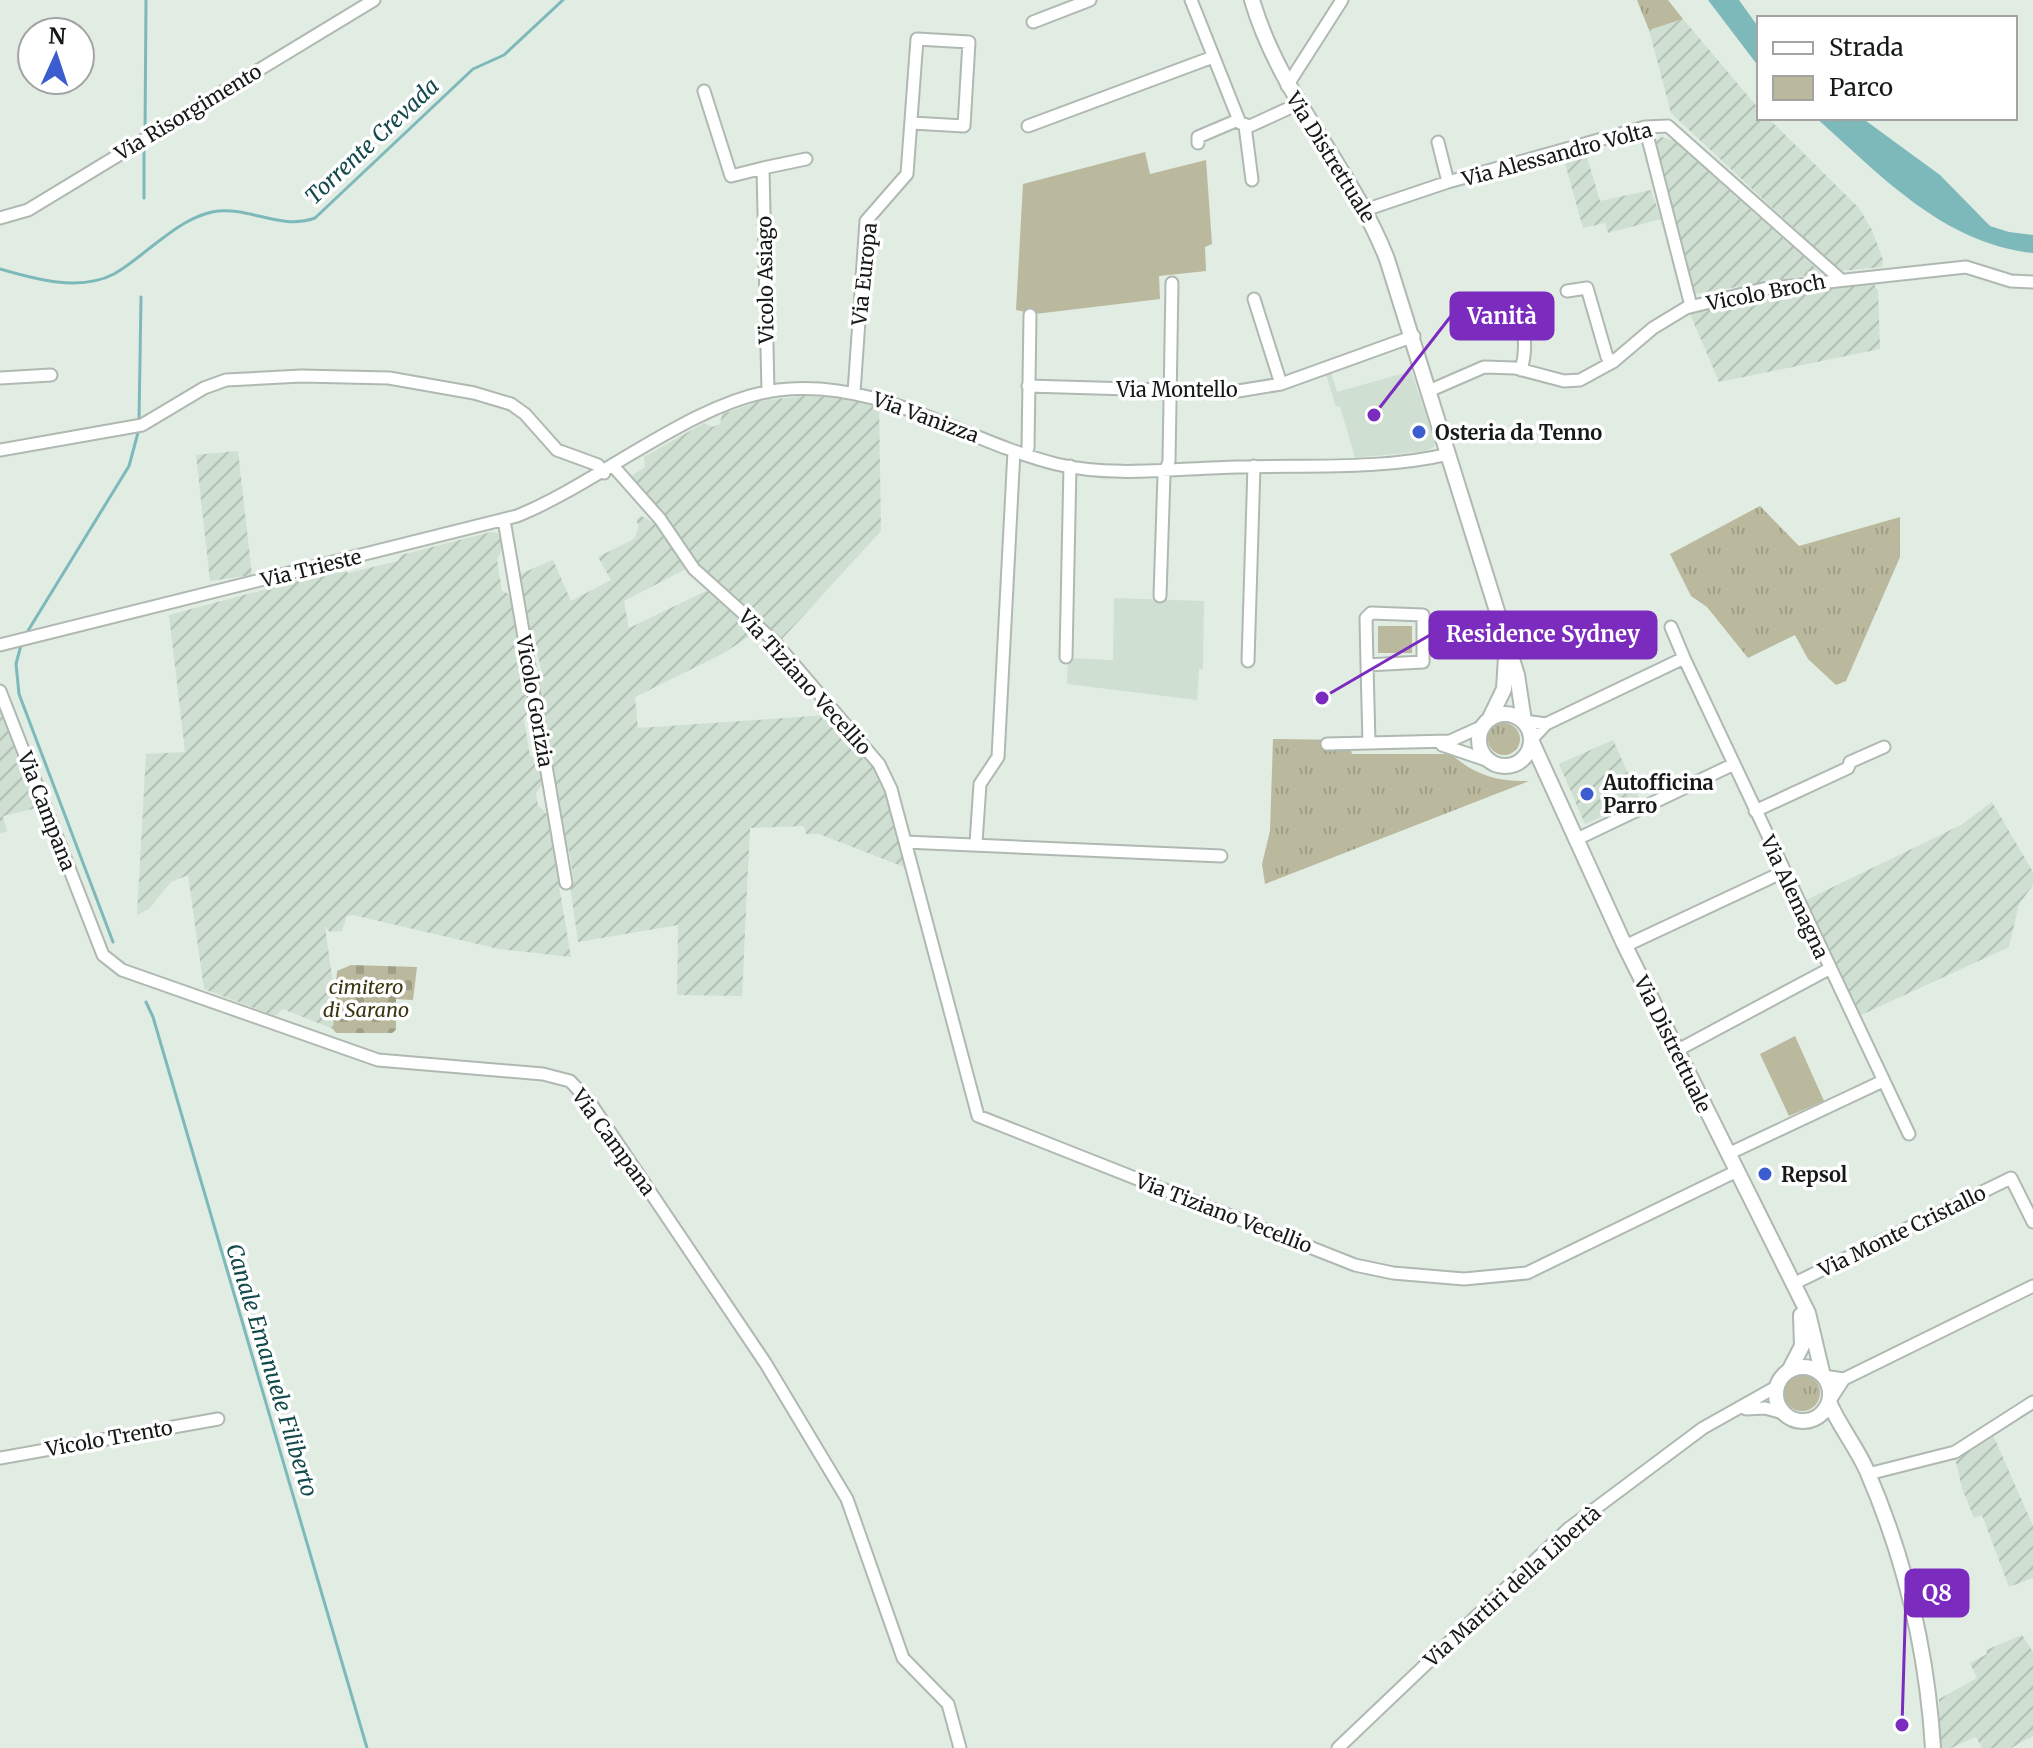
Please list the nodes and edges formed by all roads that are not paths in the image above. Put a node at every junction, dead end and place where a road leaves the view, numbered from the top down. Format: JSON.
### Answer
{"nodes":[{"id":1,"x":374,"y":0,"type":"edge"},
{"id":2,"x":1090,"y":0,"type":"edge"},
{"id":3,"x":1191,"y":0,"type":"edge"},
{"id":4,"x":1252,"y":0,"type":"edge"},
{"id":5,"x":1342,"y":0,"type":"edge"},
{"id":6,"x":1033,"y":22,"type":"dead end"},
{"id":7,"x":1213,"y":57,"type":"junction"},
{"id":8,"x":1287,"y":86,"type":"junction"},
{"id":9,"x":704,"y":91,"type":"dead end"},
{"id":10,"x":1298,"y":104,"type":"junction"},
{"id":11,"x":912,"y":123,"type":"junction"},
{"id":12,"x":1242,"y":123,"type":"junction"},
{"id":13,"x":1028,"y":126,"type":"dead end"},
{"id":14,"x":1645,"y":127,"type":"junction"},
{"id":15,"x":1438,"y":142,"type":"dead end"},
{"id":16,"x":1198,"y":143,"type":"dead end"},
{"id":17,"x":806,"y":159,"type":"dead end"},
{"id":18,"x":763,"y":168,"type":"junction"},
{"id":19,"x":1252,"y":180,"type":"dead end"},
{"id":20,"x":1448,"y":182,"type":"junction"},
{"id":21,"x":1365,"y":210,"type":"junction"},
{"id":22,"x":0,"y":218,"type":"edge"},
{"id":23,"x":1839,"y":278,"type":"junction"},
{"id":24,"x":2033,"y":282,"type":"edge"},
{"id":25,"x":1172,"y":283,"type":"dead end"},
{"id":26,"x":1567,"y":291,"type":"dead end"},
{"id":27,"x":1254,"y":299,"type":"dead end"},
{"id":28,"x":1691,"y":306,"type":"junction"},
{"id":29,"x":1030,"y":315,"type":"dead end"},
{"id":30,"x":1496,"y":317,"type":"dead end"},
{"id":31,"x":1414,"y":336,"type":"junction"},
{"id":32,"x":1613,"y":362,"type":"junction"},
{"id":33,"x":1521,"y":370,"type":"junction"},
{"id":34,"x":51,"y":375,"type":"dead end"},
{"id":35,"x":0,"y":378,"type":"edge"},
{"id":36,"x":1281,"y":384,"type":"junction"},
{"id":37,"x":1028,"y":386,"type":"junction"},
{"id":38,"x":1431,"y":390,"type":"junction"},
{"id":39,"x":1169,"y":391,"type":"junction"},
{"id":40,"x":768,"y":392,"type":"junction"},
{"id":41,"x":854,"y":392,"type":"junction"},
{"id":42,"x":1028,"y":448,"type":"dead end"},
{"id":43,"x":0,"y":450,"type":"edge"},
{"id":44,"x":1014,"y":451,"type":"junction"},
{"id":45,"x":1449,"y":454,"type":"junction"},
{"id":46,"x":1070,"y":466,"type":"junction"},
{"id":47,"x":1254,"y":466,"type":"junction"},
{"id":48,"x":1166,"y":469,"type":"junction"},
{"id":49,"x":609,"y":470,"type":"junction"},
{"id":50,"x":504,"y":520,"type":"junction"},
{"id":51,"x":1160,"y":596,"type":"dead end"},
{"id":52,"x":1671,"y":627,"type":"dead end"},
{"id":53,"x":1505,"y":636,"type":"junction"},
{"id":54,"x":0,"y":645,"type":"edge"},
{"id":55,"x":1066,"y":657,"type":"dead end"},
{"id":56,"x":1684,"y":658,"type":"junction"},
{"id":57,"x":1248,"y":661,"type":"dead end"},
{"id":58,"x":1367,"y":665,"type":"junction"},
{"id":59,"x":0,"y":691,"type":"edge"},
{"id":60,"x":1524,"y":721,"type":"junction"},
{"id":61,"x":1486,"y":722,"type":"junction"},
{"id":62,"x":1546,"y":724,"type":"junction"},
{"id":63,"x":1531,"y":740,"type":"junction"},
{"id":64,"x":1369,"y":743,"type":"junction"},
{"id":65,"x":1433,"y":743,"type":"junction"},
{"id":66,"x":1327,"y":744,"type":"dead end"},
{"id":67,"x":1884,"y":747,"type":"dead end"},
{"id":68,"x":1489,"y":761,"type":"junction"},
{"id":69,"x":1518,"y":762,"type":"junction"},
{"id":70,"x":1732,"y":765,"type":"junction"},
{"id":71,"x":1557,"y":794,"type":"junction"},
{"id":72,"x":1755,"y":811,"type":"junction"},
{"id":73,"x":1575,"y":840,"type":"junction"},
{"id":74,"x":905,"y":842,"type":"junction"},
{"id":75,"x":976,"y":843,"type":"junction"},
{"id":76,"x":1221,"y":856,"type":"dead end"},
{"id":77,"x":1783,"y":872,"type":"junction"},
{"id":78,"x":566,"y":883,"type":"dead end"},
{"id":79,"x":1625,"y":946,"type":"junction"},
{"id":80,"x":1829,"y":969,"type":"junction"},
{"id":81,"x":1676,"y":1051,"type":"junction"},
{"id":82,"x":1883,"y":1081,"type":"junction"},
{"id":83,"x":1909,"y":1134,"type":"dead end"},
{"id":84,"x":1728,"y":1154,"type":"junction"},
{"id":85,"x":1737,"y":1171,"type":"junction"},
{"id":86,"x":2033,"y":1222,"type":"edge"},
{"id":87,"x":2033,"y":1286,"type":"edge"},
{"id":88,"x":1794,"y":1287,"type":"junction"},
{"id":89,"x":1789,"y":1371,"type":"junction"},
{"id":90,"x":1823,"y":1376,"type":"junction"},
{"id":91,"x":1844,"y":1379,"type":"junction"},
{"id":92,"x":1776,"y":1387,"type":"junction"},
{"id":93,"x":1829,"y":1402,"type":"junction"},
{"id":94,"x":2033,"y":1402,"type":"edge"},
{"id":95,"x":1737,"y":1410,"type":"junction"},
{"id":96,"x":1783,"y":1413,"type":"junction"},
{"id":97,"x":218,"y":1419,"type":"dead end"},
{"id":98,"x":1809,"y":1420,"type":"junction"},
{"id":99,"x":1854,"y":1443,"type":"junction"},
{"id":100,"x":0,"y":1458,"type":"edge"},
{"id":101,"x":1868,"y":1474,"type":"junction"},
{"id":102,"x":960,"y":1748,"type":"edge"},
{"id":103,"x":1338,"y":1748,"type":"edge"},
{"id":104,"x":1933,"y":1748,"type":"edge"}],
"edges":[{"from":1,"to":22,"type":"street","name":"Via Risorgimento"},
{"from":2,"to":6,"type":"street"},
{"from":3,"to":7,"type":"street"},
{"from":4,"to":8,"type":"main road","name":"Via Distrettuale"},
{"from":5,"to":8,"type":"street"},
{"from":7,"to":12,"type":"street"},
{"from":7,"to":13,"type":"street"},
{"from":8,"to":10,"type":"main road","name":"Via Distrettuale"},
{"from":9,"to":18,"type":"street"},
{"from":10,"to":12,"type":"street"},
{"from":10,"to":21,"type":"main road","name":"Via Distrettuale"},
{"from":11,"to":11,"type":"street","name":"Via Europa"},
{"from":11,"to":41,"type":"street","name":"Via Europa"},
{"from":12,"to":16,"type":"street"},
{"from":12,"to":19,"type":"street"},
{"from":14,"to":20,"type":"street","name":"Via Alessandro Volta"},
{"from":14,"to":23,"type":"street","name":"Via Alessandro Volta"},
{"from":14,"to":28,"type":"street"},
{"from":15,"to":20,"type":"street"},
{"from":17,"to":18,"type":"street"},
{"from":18,"to":40,"type":"street","name":"Vicolo Asiago"},
{"from":20,"to":21,"type":"street","name":"Via Alessandro Volta"},
{"from":21,"to":31,"type":"main road","name":"Via Distrettuale"},
{"from":23,"to":24,"type":"street","name":"Vicolo Broch"},
{"from":23,"to":28,"type":"street","name":"Vicolo Broch"},
{"from":25,"to":39,"type":"street"},
{"from":26,"to":32,"type":"street"},
{"from":27,"to":36,"type":"street"},
{"from":28,"to":32,"type":"street","name":"Vicolo Broch"},
{"from":29,"to":37,"type":"street"},
{"from":30,"to":33,"type":"street"},
{"from":31,"to":36,"type":"street","name":"Via Montello"},
{"from":31,"to":38,"type":"main road","name":"Via Distrettuale"},
{"from":32,"to":33,"type":"street","name":"Vicolo Broch"},
{"from":33,"to":38,"type":"street","name":"Vicolo Broch"},
{"from":34,"to":35,"type":"street"},
{"from":36,"to":39,"type":"street","name":"Via Montello"},
{"from":37,"to":39,"type":"street","name":"Via Montello"},
{"from":37,"to":42,"type":"street"},
{"from":38,"to":45,"type":"main road","name":"Via Distrettuale"},
{"from":39,"to":48,"type":"street"},
{"from":40,"to":41,"type":"street","name":"Via Vanizza"},
{"from":40,"to":49,"type":"street","name":"Via Vanizza"},
{"from":41,"to":44,"type":"street","name":"Via Vanizza"},
{"from":43,"to":49,"type":"street","name":"Via Tiziano Vecellio"},
{"from":44,"to":46,"type":"street","name":"Via Vanizza"},
{"from":44,"to":75,"type":"street"},
{"from":45,"to":47,"type":"street","name":"Via Vanizza"},
{"from":45,"to":53,"type":"main road","name":"Via Distrettuale"},
{"from":46,"to":48,"type":"street","name":"Via Vanizza"},
{"from":46,"to":55,"type":"street"},
{"from":47,"to":48,"type":"street","name":"Via Vanizza"},
{"from":47,"to":57,"type":"street"},
{"from":48,"to":51,"type":"street"},
{"from":49,"to":50,"type":"street","name":"Via Trieste"},
{"from":49,"to":74,"type":"street","name":"Via Tiziano Vecellio"},
{"from":50,"to":54,"type":"street","name":"Via Trieste"},
{"from":50,"to":78,"type":"street","name":"Vicolo Gorizia"},
{"from":52,"to":56,"type":"street","name":"Via Alemagna"},
{"from":53,"to":60,"type":"main road","name":"Via Distrettuale"},
{"from":53,"to":61,"type":"main road"},
{"from":56,"to":62,"type":"street"},
{"from":56,"to":70,"type":"street","name":"Via Alemagna"},
{"from":58,"to":58,"type":"street"},
{"from":58,"to":64,"type":"street"},
{"from":59,"to":102,"type":"street","name":"Via Campana"},
{"from":60,"to":61,"type":"main road"},
{"from":60,"to":62,"type":"street"},
{"from":60,"to":63,"type":"main road"},
{"from":61,"to":65,"type":"street"},
{"from":61,"to":68,"type":"main road"},
{"from":62,"to":63,"type":"street"},
{"from":63,"to":69,"type":"main road"},
{"from":63,"to":71,"type":"main road","name":"Via Distrettuale"},
{"from":64,"to":65,"type":"street"},
{"from":64,"to":66,"type":"street"},
{"from":65,"to":68,"type":"street"},
{"from":67,"to":72,"type":"street"},
{"from":68,"to":69,"type":"main road"},
{"from":69,"to":71,"type":"main road"},
{"from":70,"to":72,"type":"street","name":"Via Alemagna"},
{"from":70,"to":73,"type":"street"},
{"from":71,"to":73,"type":"main road","name":"Via Distrettuale"},
{"from":72,"to":77,"type":"street","name":"Via Alemagna"},
{"from":73,"to":79,"type":"main road","name":"Via Distrettuale"},
{"from":74,"to":75,"type":"street"},
{"from":74,"to":85,"type":"street","name":"Via Tiziano Vecellio"},
{"from":75,"to":76,"type":"street"},
{"from":77,"to":79,"type":"street"},
{"from":77,"to":80,"type":"street","name":"Via Alemagna"},
{"from":79,"to":81,"type":"main road","name":"Via Distrettuale"},
{"from":80,"to":81,"type":"street"},
{"from":80,"to":82,"type":"street","name":"Via Alemagna"},
{"from":81,"to":84,"type":"main road","name":"Via Distrettuale"},
{"from":82,"to":83,"type":"street","name":"Via Alemagna"},
{"from":82,"to":84,"type":"street"},
{"from":84,"to":85,"type":"main road","name":"Via Distrettuale"},
{"from":85,"to":88,"type":"main road","name":"Via Distrettuale"},
{"from":86,"to":88,"type":"street","name":"Via Monte Cristallo"},
{"from":87,"to":91,"type":"street"},
{"from":88,"to":89,"type":"main road","name":"Via Distrettuale"},
{"from":88,"to":90,"type":"main road","name":"Via Distrettuale"},
{"from":89,"to":90,"type":"main road"},
{"from":89,"to":92,"type":"main road","name":"Via Distrettuale"},
{"from":90,"to":91,"type":"street"},
{"from":90,"to":93,"type":"main road","name":"Via Distrettuale"},
{"from":91,"to":93,"type":"street"},
{"from":92,"to":95,"type":"street","name":"Via Martiri della Libertà"},
{"from":92,"to":96,"type":"main road"},
{"from":93,"to":98,"type":"main road"},
{"from":93,"to":99,"type":"main road","name":"Via Distrettuale"},
{"from":94,"to":101,"type":"street"},
{"from":95,"to":96,"type":"street"},
{"from":95,"to":103,"type":"street","name":"Via Martiri della Libertà"},
{"from":96,"to":98,"type":"main road"},
{"from":97,"to":100,"type":"street","name":"Vicolo Trento"},
{"from":98,"to":99,"type":"main road"},
{"from":99,"to":101,"type":"main road","name":"Via Distrettuale"},
{"from":101,"to":104,"type":"main road","name":"Via Distrettuale"}]}
